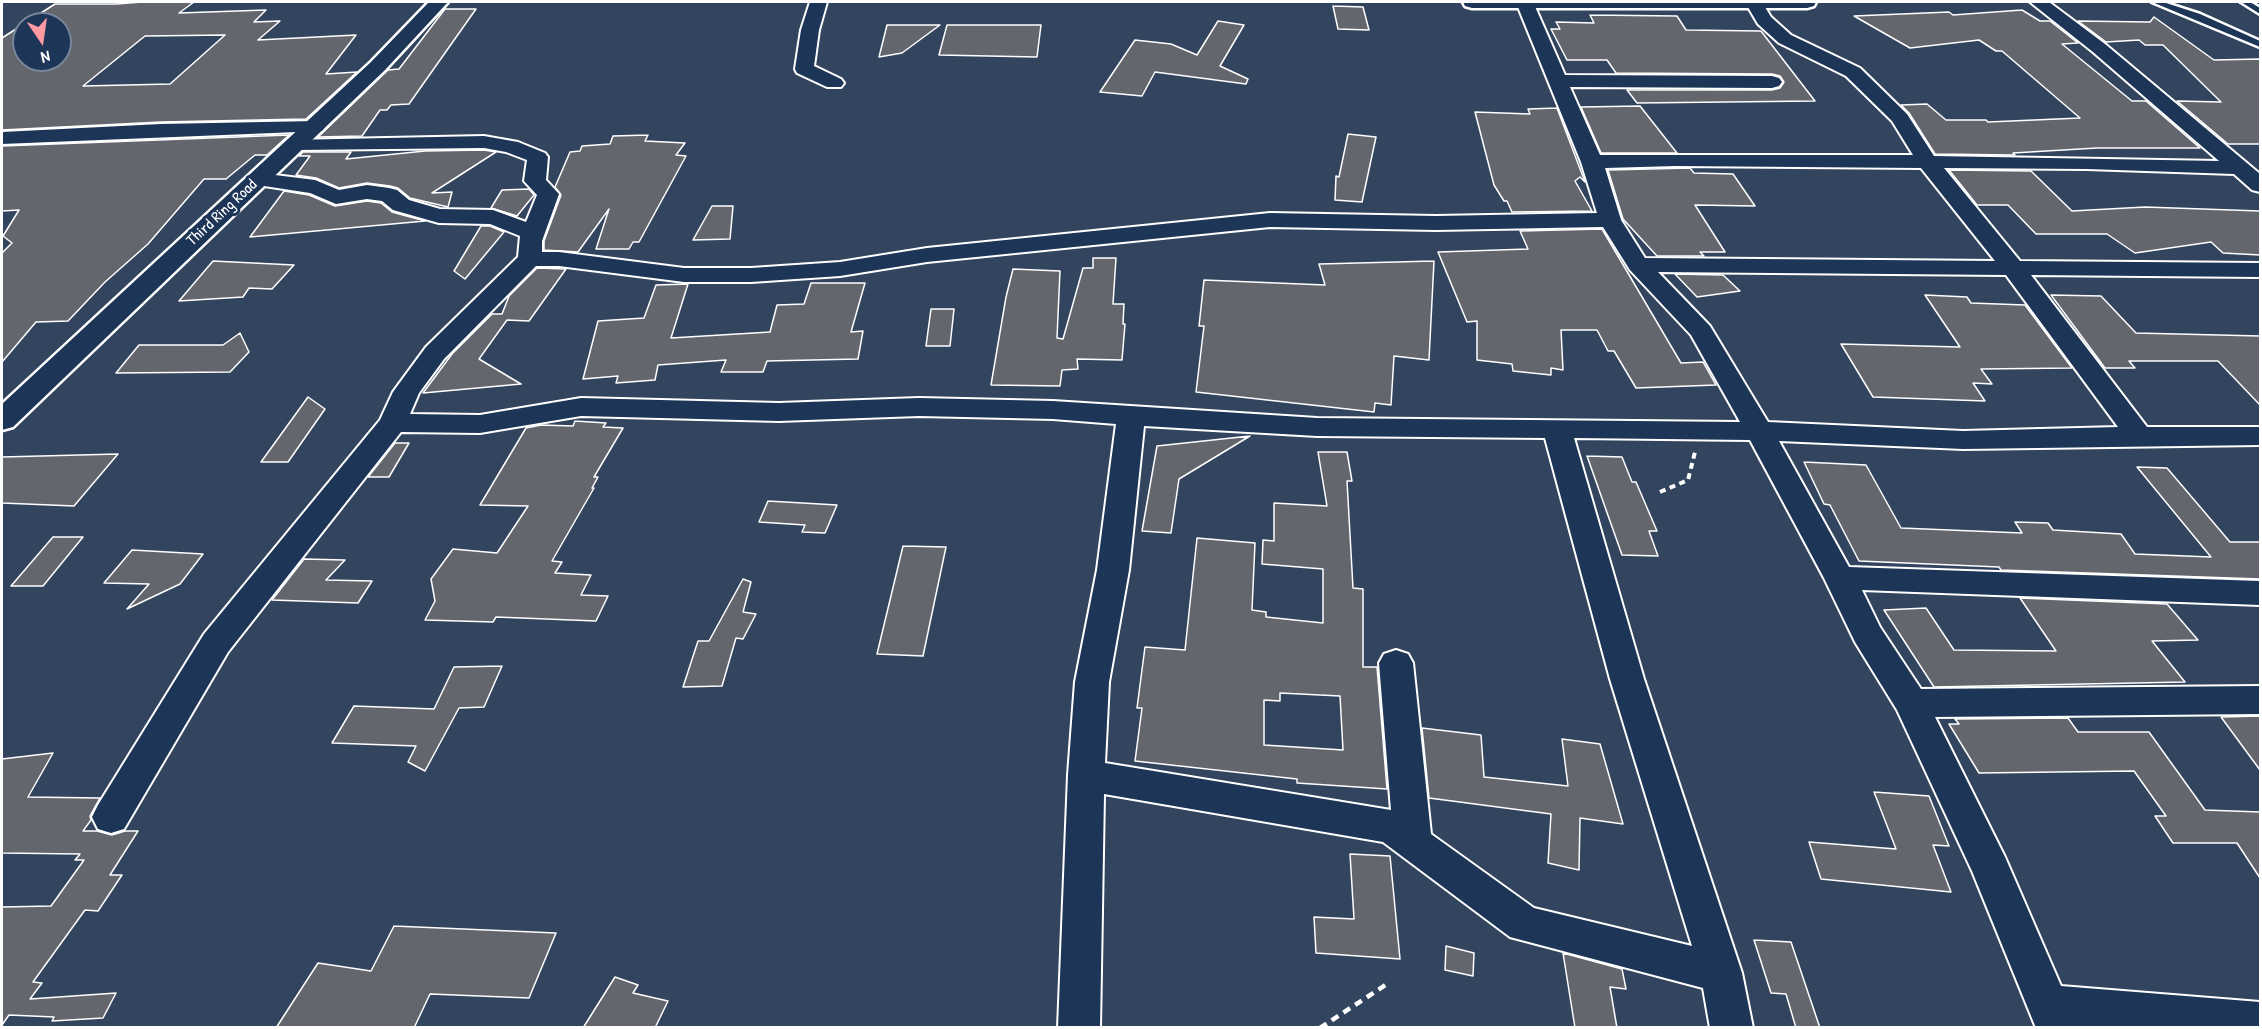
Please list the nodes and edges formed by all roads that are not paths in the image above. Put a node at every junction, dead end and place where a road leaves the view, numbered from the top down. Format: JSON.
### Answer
{"nodes":[{"id":1,"x":439,"y":2,"type":"edge"},
{"id":2,"x":818,"y":2,"type":"edge"},
{"id":3,"x":1472,"y":2,"type":"edge"},
{"id":4,"x":1524,"y":2,"type":"edge"},
{"id":5,"x":1754,"y":2,"type":"edge"},
{"id":6,"x":1807,"y":2,"type":"edge"},
{"id":7,"x":2039,"y":2,"type":"edge"},
{"id":8,"x":2156,"y":2,"type":"edge"},
{"id":9,"x":2245,"y":2,"type":"edge"},
{"id":10,"x":2260,"y":12,"type":"edge"},
{"id":11,"x":2260,"y":44,"type":"edge"},
{"id":12,"x":1556,"y":81,"type":"junction"},
{"id":13,"x":1772,"y":82,"type":"dead end"},
{"id":14,"x":834,"y":83,"type":"dead end"},
{"id":15,"x":315,"y":127,"type":"junction"},
{"id":16,"x":2,"y":138,"type":"edge"},
{"id":17,"x":296,"y":144,"type":"junction"},
{"id":18,"x":1592,"y":162,"type":"junction"},
{"id":19,"x":1928,"y":163,"type":"junction"},
{"id":20,"x":2241,"y":168,"type":"junction"},
{"id":21,"x":259,"y":179,"type":"junction"},
{"id":22,"x":2260,"y":185,"type":"edge"},
{"id":23,"x":1610,"y":220,"type":"junction"},
{"id":24,"x":533,"y":233,"type":"junction"},
{"id":25,"x":530,"y":259,"type":"junction"},
{"id":26,"x":1638,"y":265,"type":"junction"},
{"id":27,"x":2014,"y":269,"type":"junction"},
{"id":28,"x":2260,"y":270,"type":"edge"},
{"id":29,"x":1131,"y":416,"type":"junction"},
{"id":30,"x":2,"y":420,"type":"edge"},
{"id":31,"x":393,"y":423,"type":"junction"},
{"id":32,"x":1557,"y":429,"type":"junction"},
{"id":33,"x":1759,"y":431,"type":"junction"},
{"id":34,"x":2139,"y":436,"type":"junction"},
{"id":35,"x":2260,"y":436,"type":"edge"},
{"id":36,"x":1840,"y":578,"type":"junction"},
{"id":37,"x":2260,"y":593,"type":"edge"},
{"id":38,"x":1396,"y":663,"type":"dead end"},
{"id":39,"x":2260,"y":700,"type":"edge"},
{"id":40,"x":1911,"y":703,"type":"junction"},
{"id":41,"x":1086,"y":775,"type":"junction"},
{"id":42,"x":111,"y":817,"type":"dead end"},
{"id":43,"x":1413,"y":842,"type":"junction"},
{"id":44,"x":1721,"y":973,"type":"junction"},
{"id":45,"x":2055,"y":1017,"type":"edge"},
{"id":46,"x":2260,"y":1023,"type":"edge"},
{"id":47,"x":1079,"y":1028,"type":"edge"},
{"id":48,"x":1732,"y":1028,"type":"edge"}],
"edges":[{"from":1,"to":15,"type":"main road","name":"Third Ring Road"},
{"from":2,"to":14,"type":"street"},
{"from":3,"to":4,"type":"main road"},
{"from":4,"to":5,"type":"main road"},
{"from":4,"to":12,"type":"street"},
{"from":5,"to":6,"type":"main road"},
{"from":5,"to":19,"type":"street"},
{"from":7,"to":20,"type":"street"},
{"from":8,"to":11,"type":"lane"},
{"from":9,"to":10,"type":"lane"},
{"from":12,"to":13,"type":"street"},
{"from":12,"to":18,"type":"street"},
{"from":15,"to":16,"type":"street"},
{"from":15,"to":17,"type":"main road","name":"Third Ring Road"},
{"from":17,"to":21,"type":"main road","name":"Third Ring Road"},
{"from":17,"to":24,"type":"street"},
{"from":18,"to":19,"type":"street"},
{"from":18,"to":23,"type":"street"},
{"from":19,"to":20,"type":"street"},
{"from":19,"to":27,"type":"street"},
{"from":20,"to":22,"type":"street"},
{"from":21,"to":24,"type":"street"},
{"from":21,"to":30,"type":"main road","name":"Third Ring Road"},
{"from":23,"to":25,"type":"street"},
{"from":23,"to":26,"type":"street"},
{"from":24,"to":25,"type":"street"},
{"from":25,"to":31,"type":"street"},
{"from":26,"to":27,"type":"street"},
{"from":26,"to":33,"type":"street"},
{"from":27,"to":28,"type":"street"},
{"from":27,"to":34,"type":"street"},
{"from":29,"to":31,"type":"street"},
{"from":29,"to":32,"type":"street"},
{"from":29,"to":41,"type":"street"},
{"from":31,"to":42,"type":"street"},
{"from":32,"to":33,"type":"street"},
{"from":32,"to":44,"type":"street"},
{"from":33,"to":34,"type":"street"},
{"from":33,"to":36,"type":"street"},
{"from":34,"to":35,"type":"street"},
{"from":36,"to":37,"type":"street"},
{"from":36,"to":40,"type":"street"},
{"from":38,"to":43,"type":"street"},
{"from":39,"to":40,"type":"street"},
{"from":40,"to":45,"type":"street"},
{"from":41,"to":43,"type":"street"},
{"from":41,"to":47,"type":"street"},
{"from":43,"to":44,"type":"street"},
{"from":44,"to":48,"type":"street"},
{"from":45,"to":46,"type":"street"}]}
